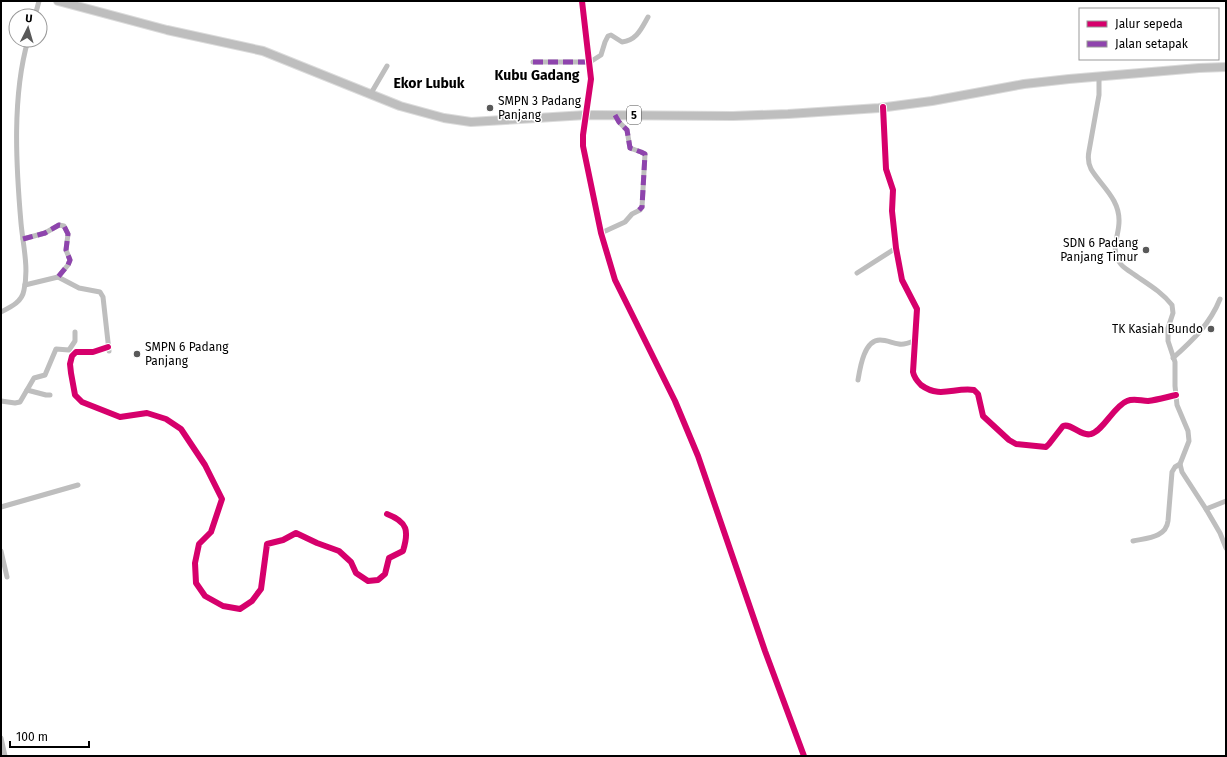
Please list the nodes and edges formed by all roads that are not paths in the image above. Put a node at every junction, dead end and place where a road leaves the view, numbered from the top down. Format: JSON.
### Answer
{"nodes":[{"id":1,"x":58,"y":1,"type":"edge"},
{"id":2,"x":582,"y":1,"type":"edge"},
{"id":3,"x":648,"y":17,"type":"dead end"},
{"id":4,"x":26,"y":48,"type":"edge"},
{"id":5,"x":533,"y":62,"type":"dead end"},
{"id":6,"x":590,"y":62,"type":"junction"},
{"id":7,"x":387,"y":66,"type":"dead end"},
{"id":8,"x":1226,"y":67,"type":"edge"},
{"id":9,"x":1099,"y":77,"type":"junction"},
{"id":10,"x":370,"y":95,"type":"junction"},
{"id":11,"x":883,"y":107,"type":"junction"},
{"id":12,"x":586,"y":115,"type":"junction"},
{"id":13,"x":615,"y":115,"type":"junction"},
{"id":14,"x":601,"y":233,"type":"junction"},
{"id":15,"x":23,"y":239,"type":"junction"},
{"id":16,"x":896,"y":248,"type":"junction"},
{"id":17,"x":856,"y":273,"type":"dead end"},
{"id":18,"x":58,"y":277,"type":"junction"},
{"id":19,"x":25,"y":285,"type":"junction"},
{"id":20,"x":1220,"y":299,"type":"dead end"},
{"id":21,"x":1,"y":312,"type":"edge"},
{"id":22,"x":75,"y":332,"type":"dead end"},
{"id":23,"x":914,"y":341,"type":"junction"},
{"id":24,"x":1173,"y":358,"type":"junction"},
{"id":25,"x":858,"y":380,"type":"dead end"},
{"id":26,"x":27,"y":390,"type":"junction"},
{"id":27,"x":50,"y":395,"type":"dead end"},
{"id":28,"x":1176,"y":395,"type":"junction"},
{"id":29,"x":1,"y":401,"type":"edge"},
{"id":30,"x":1180,"y":464,"type":"junction"},
{"id":31,"x":78,"y":485,"type":"dead end"},
{"id":32,"x":1226,"y":501,"type":"edge"},
{"id":33,"x":1,"y":507,"type":"edge"},
{"id":34,"x":1206,"y":509,"type":"junction"},
{"id":35,"x":387,"y":514,"type":"dead end"},
{"id":36,"x":1133,"y":541,"type":"dead end"},
{"id":37,"x":1226,"y":548,"type":"edge"},
{"id":38,"x":1,"y":551,"type":"edge"},
{"id":39,"x":7,"y":577,"type":"dead end"},
{"id":40,"x":1,"y":738,"type":"edge"},
{"id":41,"x":5,"y":756,"type":"edge"},
{"id":42,"x":804,"y":756,"type":"edge"}],
"edges":[{"from":1,"to":10,"type":"highway","number":"5"},
{"from":2,"to":6,"type":"street"},
{"from":3,"to":6,"type":"street"},
{"from":4,"to":15,"type":"street"},
{"from":5,"to":6,"type":"street"},
{"from":6,"to":12,"type":"street"},
{"from":7,"to":10,"type":"street"},
{"from":8,"to":9,"type":"highway","number":"5"},
{"from":9,"to":11,"type":"highway","number":"5"},
{"from":9,"to":24,"type":"street"},
{"from":10,"to":12,"type":"highway","number":"5"},
{"from":11,"to":13,"type":"highway","number":"5"},
{"from":11,"to":16,"type":"street"},
{"from":12,"to":13,"type":"highway","number":"5"},
{"from":12,"to":14,"type":"street"},
{"from":13,"to":14,"type":"street"},
{"from":14,"to":42,"type":"street"},
{"from":15,"to":18,"type":"street"},
{"from":15,"to":19,"type":"street"},
{"from":16,"to":17,"type":"street"},
{"from":16,"to":23,"type":"street"},
{"from":18,"to":19,"type":"street"},
{"from":18,"to":35,"type":"street"},
{"from":19,"to":21,"type":"street"},
{"from":20,"to":24,"type":"street"},
{"from":22,"to":26,"type":"street"},
{"from":23,"to":25,"type":"street"},
{"from":23,"to":28,"type":"street"},
{"from":24,"to":28,"type":"street"},
{"from":26,"to":27,"type":"street"},
{"from":26,"to":29,"type":"street"},
{"from":28,"to":30,"type":"street"},
{"from":30,"to":34,"type":"street"},
{"from":30,"to":36,"type":"street"},
{"from":31,"to":33,"type":"street"},
{"from":32,"to":34,"type":"street"},
{"from":34,"to":37,"type":"street"},
{"from":38,"to":39,"type":"street"},
{"from":40,"to":41,"type":"street"}]}
